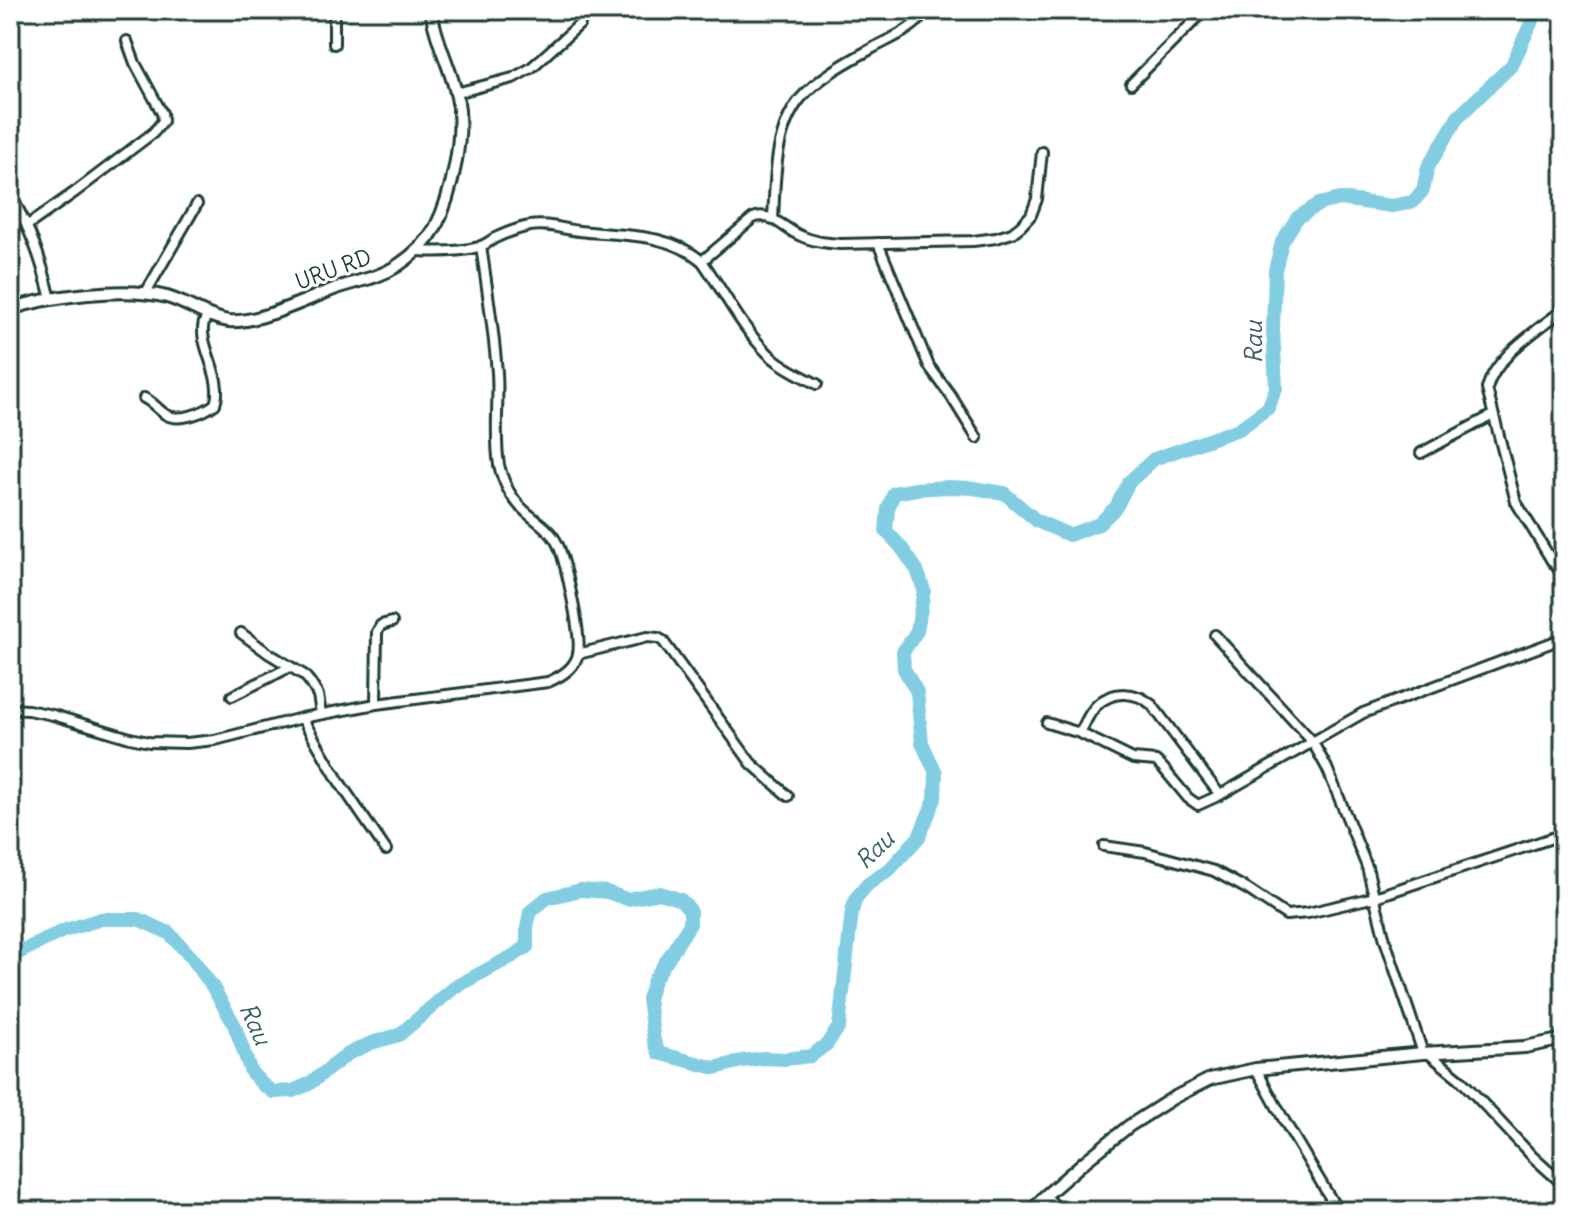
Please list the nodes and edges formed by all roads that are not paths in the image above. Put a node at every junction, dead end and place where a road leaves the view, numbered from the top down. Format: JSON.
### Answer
{"nodes":[{"id":1,"x":334,"y":10,"type":"edge"},
{"id":2,"x":431,"y":10,"type":"edge"},
{"id":3,"x":927,"y":10,"type":"edge"},
{"id":4,"x":1205,"y":10,"type":"edge"},
{"id":5,"x":580,"y":24,"type":"dead end"},
{"id":6,"x":127,"y":41,"type":"dead end"},
{"id":7,"x":334,"y":44,"type":"dead end"},
{"id":8,"x":1131,"y":84,"type":"dead end"},
{"id":9,"x":456,"y":93,"type":"junction"},
{"id":10,"x":1042,"y":152,"type":"dead end"},
{"id":11,"x":10,"y":194,"type":"edge"},
{"id":12,"x":197,"y":204,"type":"dead end"},
{"id":13,"x":773,"y":220,"type":"junction"},
{"id":14,"x":28,"y":225,"type":"junction"},
{"id":15,"x":878,"y":243,"type":"junction"},
{"id":16,"x":481,"y":246,"type":"junction"},
{"id":17,"x":418,"y":251,"type":"junction"},
{"id":18,"x":702,"y":261,"type":"junction"},
{"id":19,"x":145,"y":294,"type":"junction"},
{"id":20,"x":51,"y":299,"type":"junction"},
{"id":21,"x":10,"y":309,"type":"edge"},
{"id":22,"x":1564,"y":309,"type":"edge"},
{"id":23,"x":208,"y":315,"type":"junction"},
{"id":24,"x":817,"y":384,"type":"dead end"},
{"id":25,"x":144,"y":398,"type":"dead end"},
{"id":26,"x":1493,"y":415,"type":"junction"},
{"id":27,"x":977,"y":438,"type":"dead end"},
{"id":28,"x":1421,"y":453,"type":"dead end"},
{"id":29,"x":1564,"y":576,"type":"edge"},
{"id":30,"x":392,"y":622,"type":"dead end"},
{"id":31,"x":241,"y":633,"type":"dead end"},
{"id":32,"x":1215,"y":635,"type":"dead end"},
{"id":33,"x":1564,"y":638,"type":"edge"},
{"id":34,"x":578,"y":654,"type":"junction"},
{"id":35,"x":290,"y":667,"type":"junction"},
{"id":36,"x":232,"y":696,"type":"dead end"},
{"id":37,"x":376,"y":704,"type":"junction"},
{"id":38,"x":10,"y":709,"type":"edge"},
{"id":39,"x":321,"y":714,"type":"junction"},
{"id":40,"x":302,"y":718,"type":"junction"},
{"id":41,"x":1047,"y":723,"type":"dead end"},
{"id":42,"x":1080,"y":733,"type":"junction"},
{"id":43,"x":1312,"y":741,"type":"junction"},
{"id":44,"x":1220,"y":795,"type":"junction"},
{"id":45,"x":788,"y":796,"type":"dead end"},
{"id":46,"x":1564,"y":834,"type":"edge"},
{"id":47,"x":1104,"y":846,"type":"dead end"},
{"id":48,"x":386,"y":850,"type":"dead end"},
{"id":49,"x":1375,"y":897,"type":"junction"},
{"id":50,"x":1564,"y":1039,"type":"edge"},
{"id":51,"x":1425,"y":1053,"type":"junction"},
{"id":52,"x":1256,"y":1069,"type":"junction"},
{"id":53,"x":1564,"y":1185,"type":"edge"},
{"id":54,"x":1045,"y":1196,"type":"junction"},
{"id":55,"x":1032,"y":1211,"type":"edge"},
{"id":56,"x":1061,"y":1211,"type":"edge"},
{"id":57,"x":1338,"y":1211,"type":"edge"}],
"edges":[{"from":1,"to":7,"type":"street"},
{"from":2,"to":9,"type":"street","name":"URU RD"},
{"from":3,"to":13,"type":"street"},
{"from":4,"to":8,"type":"street"},
{"from":5,"to":9,"type":"street"},
{"from":6,"to":14,"type":"street"},
{"from":9,"to":17,"type":"street","name":"URU RD"},
{"from":10,"to":15,"type":"street"},
{"from":11,"to":14,"type":"street"},
{"from":12,"to":19,"type":"street"},
{"from":13,"to":15,"type":"street"},
{"from":13,"to":18,"type":"street"},
{"from":14,"to":20,"type":"street"},
{"from":15,"to":27,"type":"street"},
{"from":16,"to":17,"type":"street"},
{"from":16,"to":18,"type":"street"},
{"from":16,"to":34,"type":"street"},
{"from":17,"to":23,"type":"street","name":"URU RD"},
{"from":18,"to":24,"type":"street"},
{"from":19,"to":20,"type":"street","name":"URU RD"},
{"from":19,"to":23,"type":"street","name":"URU RD"},
{"from":20,"to":21,"type":"street","name":"URU RD"},
{"from":22,"to":26,"type":"street"},
{"from":23,"to":25,"type":"street"},
{"from":26,"to":28,"type":"street"},
{"from":26,"to":29,"type":"street"},
{"from":30,"to":37,"type":"street"},
{"from":31,"to":35,"type":"street"},
{"from":32,"to":43,"type":"street"},
{"from":33,"to":43,"type":"street"},
{"from":34,"to":37,"type":"street"},
{"from":34,"to":45,"type":"street"},
{"from":35,"to":36,"type":"street"},
{"from":35,"to":39,"type":"street"},
{"from":37,"to":39,"type":"street"},
{"from":38,"to":40,"type":"street"},
{"from":39,"to":40,"type":"street"},
{"from":40,"to":48,"type":"street"},
{"from":41,"to":42,"type":"street"},
{"from":42,"to":44,"type":"street"},
{"from":42,"to":44,"type":"street"},
{"from":43,"to":44,"type":"street"},
{"from":43,"to":49,"type":"street"},
{"from":46,"to":49,"type":"street"},
{"from":47,"to":49,"type":"street"},
{"from":49,"to":51,"type":"street"},
{"from":50,"to":51,"type":"street"},
{"from":51,"to":52,"type":"street"},
{"from":51,"to":53,"type":"street"},
{"from":52,"to":54,"type":"street"},
{"from":52,"to":57,"type":"street"},
{"from":54,"to":55,"type":"street"},
{"from":54,"to":56,"type":"street"}]}
